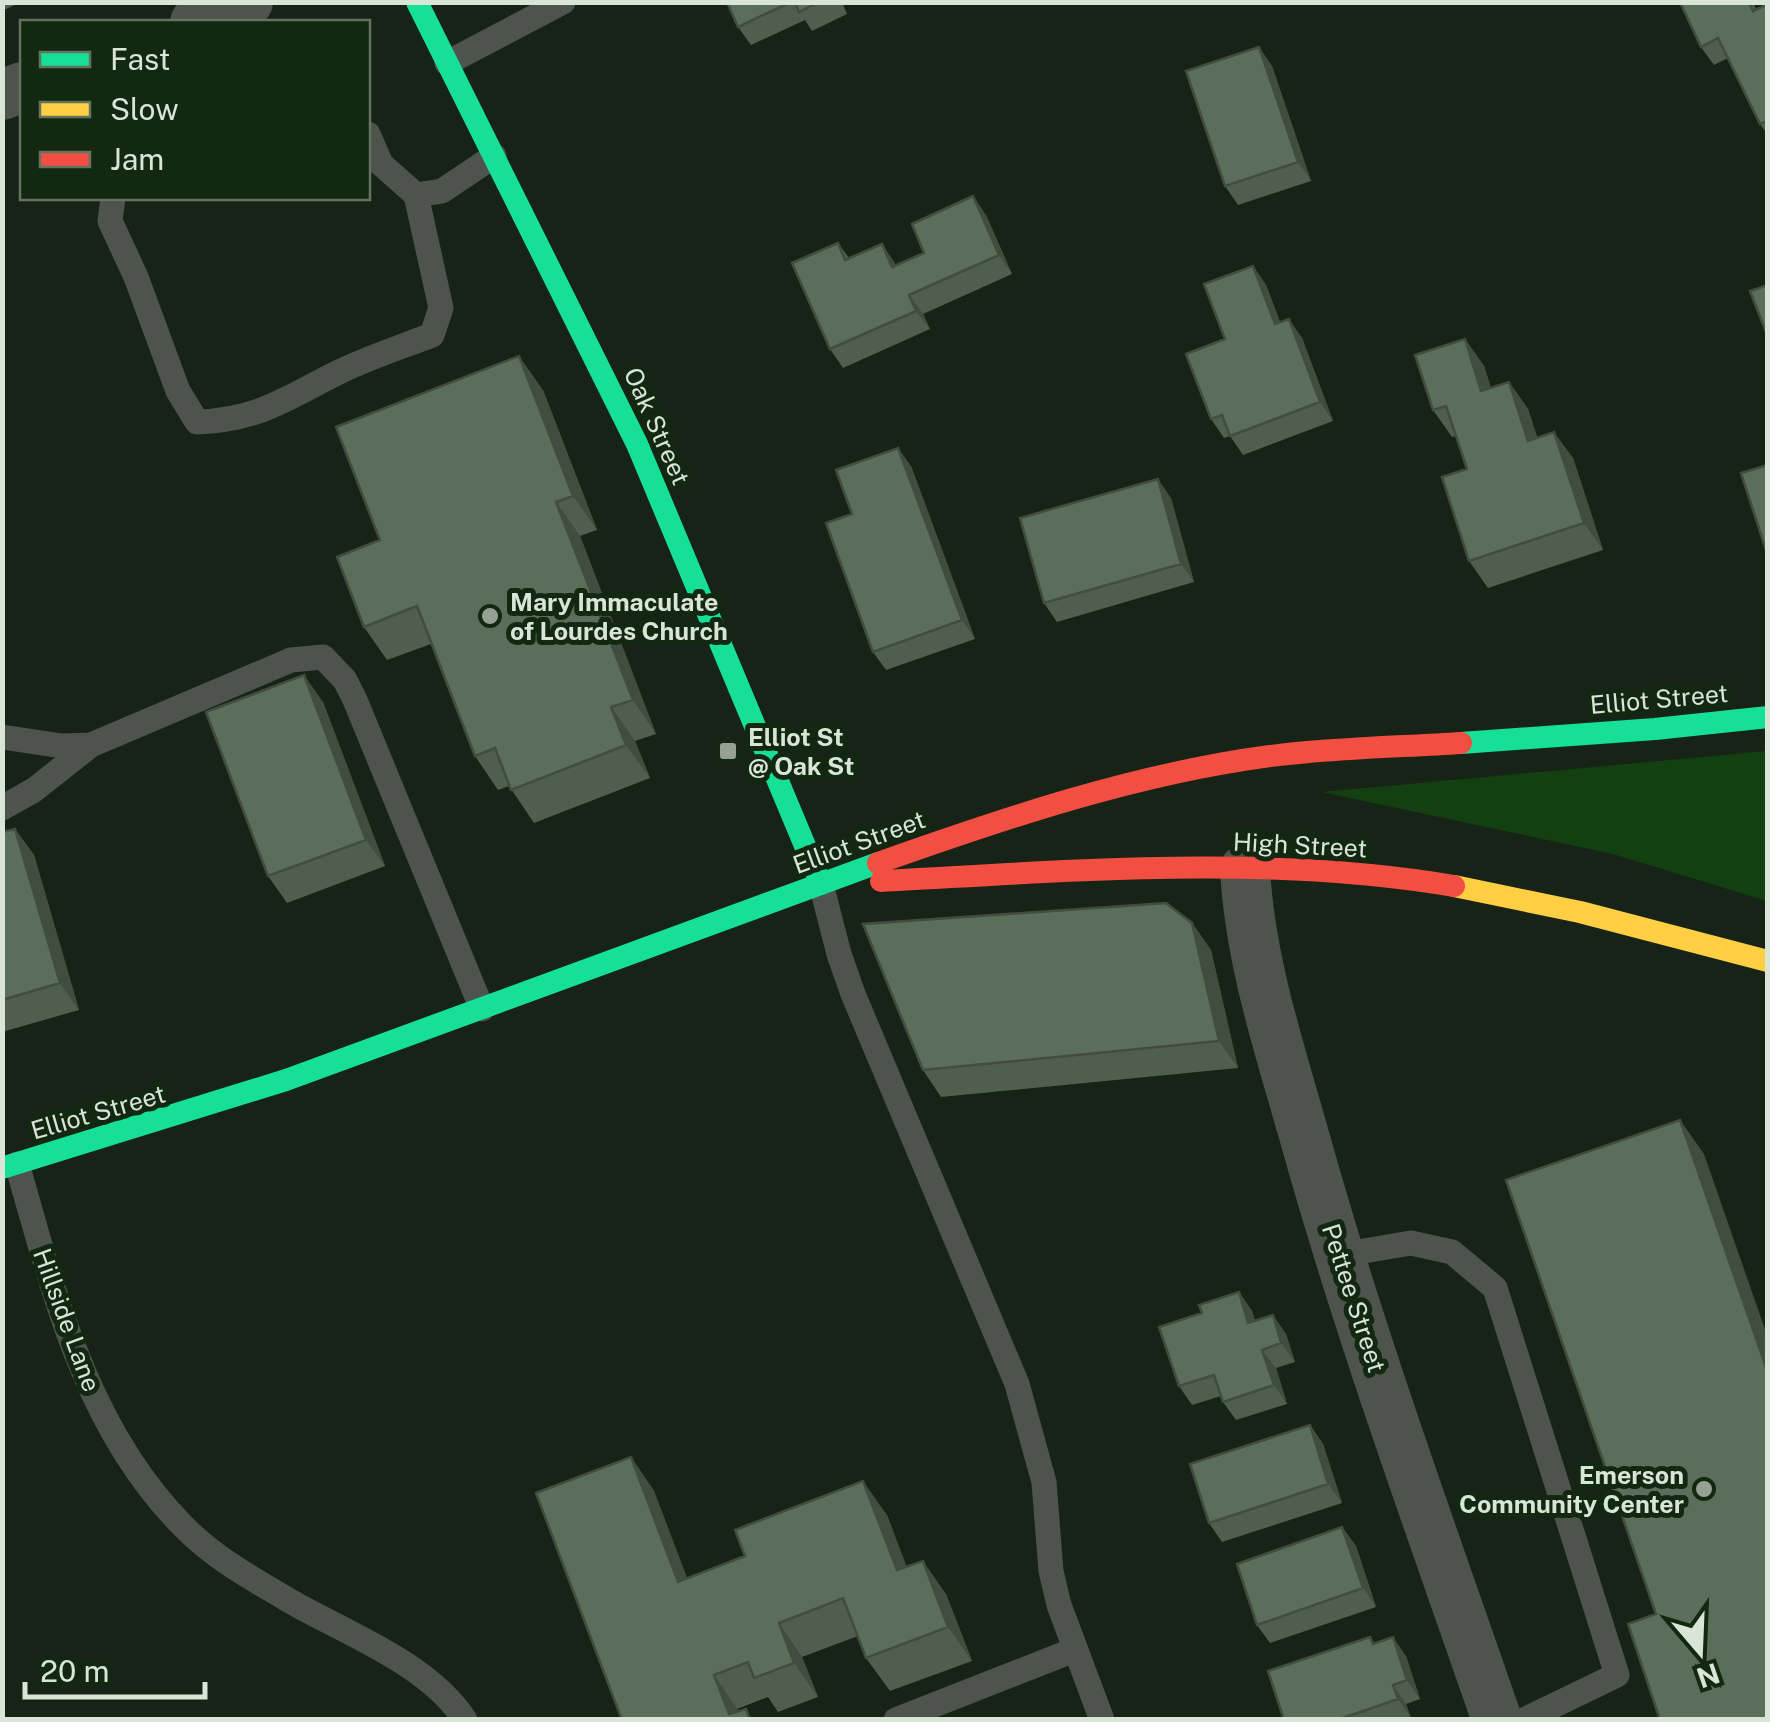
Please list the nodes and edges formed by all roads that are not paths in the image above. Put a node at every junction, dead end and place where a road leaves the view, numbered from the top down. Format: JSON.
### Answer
{"nodes":[{"id":1,"x":248,"y":2,"type":"edge"},
{"id":2,"x":417,"y":2,"type":"edge"},
{"id":3,"x":562,"y":2,"type":"edge"},
{"id":4,"x":199,"y":20,"type":"edge"},
{"id":5,"x":447,"y":63,"type":"junction"},
{"id":6,"x":370,"y":139,"type":"edge"},
{"id":7,"x":494,"y":156,"type":"junction"},
{"id":8,"x":416,"y":194,"type":"junction"},
{"id":9,"x":113,"y":200,"type":"edge"},
{"id":10,"x":1768,"y":717,"type":"edge"},
{"id":11,"x":2,"y":736,"type":"edge"},
{"id":12,"x":91,"y":746,"type":"junction"},
{"id":13,"x":2,"y":808,"type":"edge"},
{"id":14,"x":1245,"y":869,"type":"junction"},
{"id":15,"x":821,"y":884,"type":"junction"},
{"id":16,"x":1768,"y":961,"type":"edge"},
{"id":17,"x":482,"y":1010,"type":"junction"},
{"id":18,"x":10,"y":1166,"type":"edge"},
{"id":19,"x":1340,"y":1255,"type":"junction"},
{"id":20,"x":1074,"y":1650,"type":"junction"},
{"id":21,"x":465,"y":1720,"type":"edge"},
{"id":22,"x":896,"y":1720,"type":"edge"},
{"id":23,"x":1102,"y":1720,"type":"edge"},
{"id":24,"x":1496,"y":1720,"type":"edge"},
{"id":25,"x":1524,"y":1720,"type":"edge"}],
"edges":[{"from":1,"to":4,"type":"street"},
{"from":2,"to":5,"type":"street","name":"Oak Street"},
{"from":3,"to":5,"type":"lane"},
{"from":5,"to":7,"type":"street","name":"Oak Street"},
{"from":6,"to":8,"type":"lane"},
{"from":7,"to":8,"type":"lane"},
{"from":7,"to":15,"type":"street","name":"Oak Street"},
{"from":8,"to":9,"type":"lane"},
{"from":10,"to":15,"type":"street","name":"Elliot Street"},
{"from":11,"to":12,"type":"lane"},
{"from":12,"to":13,"type":"lane"},
{"from":12,"to":17,"type":"lane"},
{"from":14,"to":15,"type":"street","name":"High Street"},
{"from":14,"to":16,"type":"street","name":"High Street"},
{"from":14,"to":19,"type":"street","name":"Pettee Street"},
{"from":15,"to":17,"type":"street","name":"Elliot Street"},
{"from":15,"to":20,"type":"lane"},
{"from":17,"to":18,"type":"street","name":"Elliot Street"},
{"from":18,"to":21,"type":"lane","name":"Hillside Lane"},
{"from":19,"to":24,"type":"street","name":"Pettee Street"},
{"from":19,"to":25,"type":"lane"},
{"from":20,"to":22,"type":"lane"},
{"from":20,"to":23,"type":"lane"}]}
